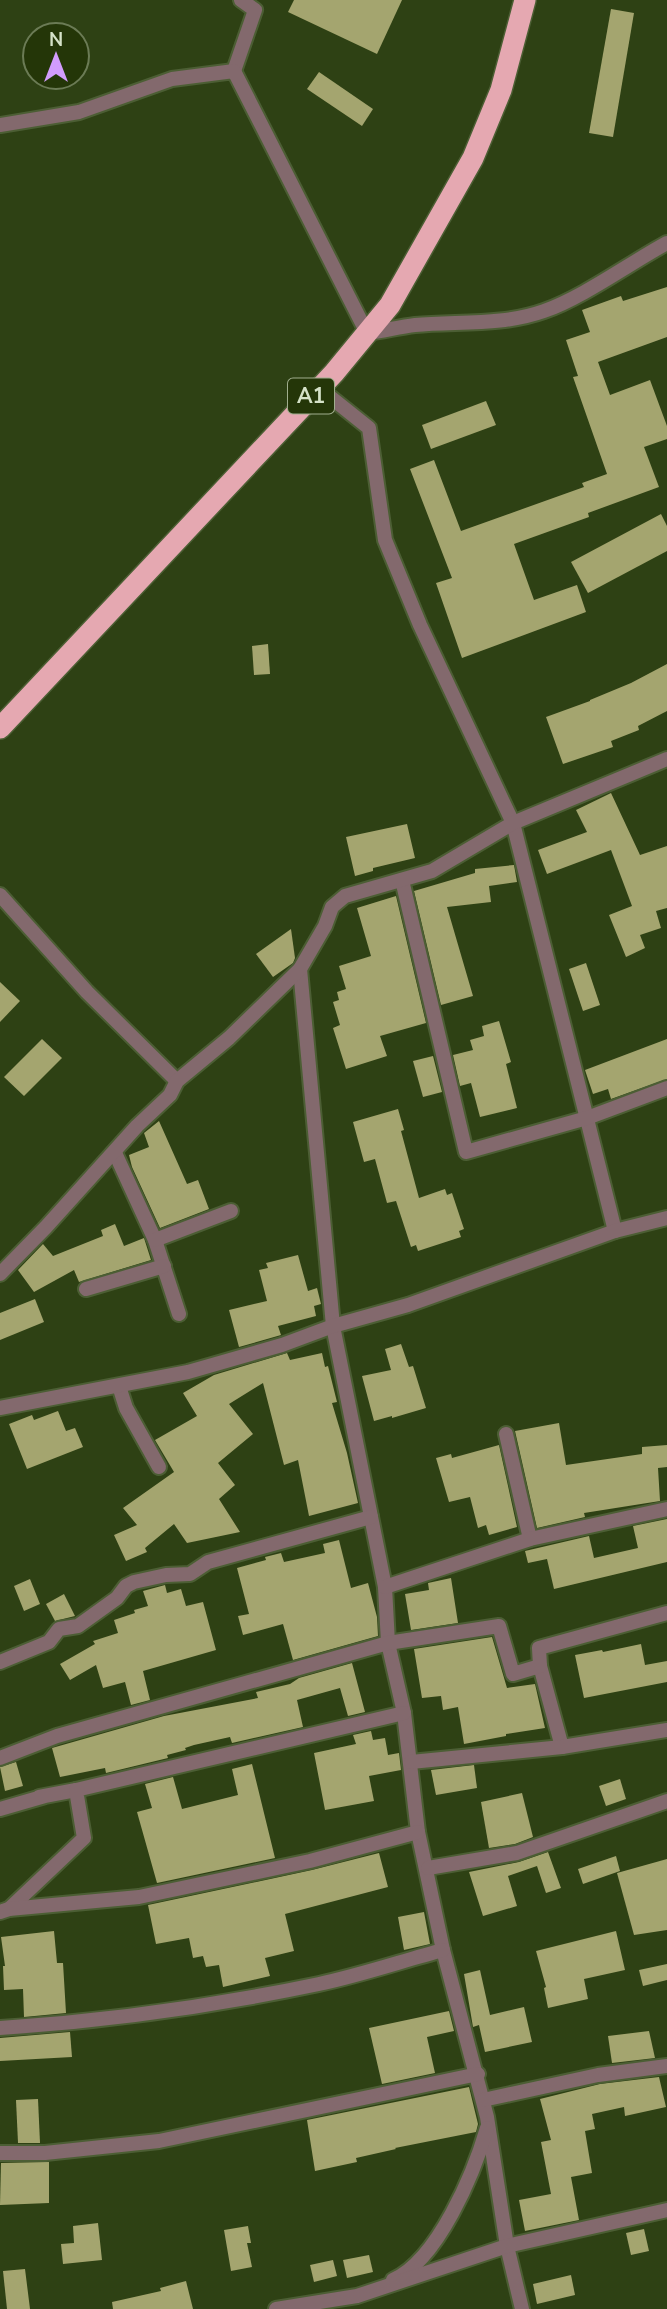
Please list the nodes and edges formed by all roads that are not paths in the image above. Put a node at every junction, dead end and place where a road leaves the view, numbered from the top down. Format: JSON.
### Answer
{"nodes":[{"id":1,"x":241,"y":0,"type":"edge"},
{"id":2,"x":525,"y":0,"type":"edge"},
{"id":3,"x":234,"y":71,"type":"junction"},
{"id":4,"x":0,"y":125,"type":"edge"},
{"id":5,"x":667,"y":243,"type":"edge"},
{"id":6,"x":367,"y":334,"type":"junction"},
{"id":7,"x":319,"y":388,"type":"junction"},
{"id":8,"x":0,"y":728,"type":"edge"},
{"id":9,"x":667,"y":759,"type":"edge"},
{"id":10,"x":513,"y":823,"type":"junction"},
{"id":11,"x":402,"y":880,"type":"junction"},
{"id":12,"x":0,"y":895,"type":"edge"},
{"id":13,"x":300,"y":969,"type":"junction"},
{"id":14,"x":177,"y":1082,"type":"junction"},
{"id":15,"x":667,"y":1088,"type":"edge"},
{"id":16,"x":587,"y":1118,"type":"junction"},
{"id":17,"x":115,"y":1153,"type":"junction"},
{"id":18,"x":231,"y":1211,"type":"dead end"},
{"id":19,"x":667,"y":1218,"type":"edge"},
{"id":20,"x":615,"y":1231,"type":"junction"},
{"id":21,"x":155,"y":1240,"type":"junction"},
{"id":22,"x":164,"y":1266,"type":"junction"},
{"id":23,"x":0,"y":1273,"type":"edge"},
{"id":24,"x":86,"y":1289,"type":"dead end"},
{"id":25,"x":179,"y":1314,"type":"dead end"},
{"id":26,"x":332,"y":1326,"type":"junction"},
{"id":27,"x":119,"y":1387,"type":"junction"},
{"id":28,"x":0,"y":1408,"type":"edge"},
{"id":29,"x":506,"y":1434,"type":"dead end"},
{"id":30,"x":159,"y":1467,"type":"dead end"},
{"id":31,"x":667,"y":1509,"type":"edge"},
{"id":32,"x":371,"y":1517,"type":"junction"},
{"id":33,"x":530,"y":1539,"type":"junction"},
{"id":34,"x":385,"y":1587,"type":"junction"},
{"id":35,"x":667,"y":1613,"type":"edge"},
{"id":36,"x":388,"y":1643,"type":"junction"},
{"id":37,"x":0,"y":1662,"type":"edge"},
{"id":38,"x":540,"y":1666,"type":"junction"},
{"id":39,"x":404,"y":1713,"type":"junction"},
{"id":40,"x":667,"y":1730,"type":"edge"},
{"id":41,"x":562,"y":1747,"type":"junction"},
{"id":42,"x":0,"y":1758,"type":"edge"},
{"id":43,"x":411,"y":1762,"type":"junction"},
{"id":44,"x":76,"y":1790,"type":"junction"},
{"id":45,"x":667,"y":1801,"type":"edge"},
{"id":46,"x":0,"y":1809,"type":"edge"},
{"id":47,"x":418,"y":1832,"type":"junction"},
{"id":48,"x":428,"y":1868,"type":"junction"},
{"id":49,"x":5,"y":1911,"type":"edge"},
{"id":50,"x":443,"y":1950,"type":"junction"},
{"id":51,"x":0,"y":2028,"type":"edge"},
{"id":52,"x":667,"y":2066,"type":"edge"},
{"id":53,"x":478,"y":2074,"type":"junction"},
{"id":54,"x":483,"y":2100,"type":"junction"},
{"id":55,"x":488,"y":2124,"type":"junction"},
{"id":56,"x":0,"y":2153,"type":"edge"},
{"id":57,"x":667,"y":2210,"type":"edge"},
{"id":58,"x":507,"y":2246,"type":"junction"},
{"id":59,"x":356,"y":2296,"type":"junction"},
{"id":60,"x":276,"y":2309,"type":"edge"},
{"id":61,"x":522,"y":2309,"type":"edge"}],
"edges":[{"from":1,"to":3,"type":"street"},
{"from":2,"to":6,"type":"highway","number":"A1"},
{"from":3,"to":4,"type":"street"},
{"from":3,"to":6,"type":"street"},
{"from":5,"to":6,"type":"street"},
{"from":6,"to":7,"type":"highway","number":"A1"},
{"from":7,"to":8,"type":"highway","number":"A1"},
{"from":7,"to":10,"type":"street"},
{"from":9,"to":10,"type":"street"},
{"from":10,"to":11,"type":"street"},
{"from":10,"to":16,"type":"street"},
{"from":11,"to":13,"type":"street"},
{"from":11,"to":16,"type":"street"},
{"from":12,"to":14,"type":"street"},
{"from":13,"to":14,"type":"street"},
{"from":13,"to":26,"type":"street"},
{"from":14,"to":17,"type":"street"},
{"from":15,"to":16,"type":"street"},
{"from":16,"to":20,"type":"street"},
{"from":17,"to":21,"type":"street"},
{"from":17,"to":23,"type":"street"},
{"from":18,"to":21,"type":"street"},
{"from":19,"to":20,"type":"street"},
{"from":20,"to":26,"type":"street"},
{"from":21,"to":22,"type":"street"},
{"from":22,"to":24,"type":"street"},
{"from":22,"to":25,"type":"street"},
{"from":26,"to":27,"type":"street"},
{"from":26,"to":32,"type":"street"},
{"from":27,"to":28,"type":"street"},
{"from":27,"to":30,"type":"street"},
{"from":29,"to":33,"type":"street"},
{"from":31,"to":33,"type":"street"},
{"from":32,"to":34,"type":"street"},
{"from":32,"to":37,"type":"street"},
{"from":33,"to":34,"type":"street"},
{"from":34,"to":36,"type":"street"},
{"from":35,"to":38,"type":"street"},
{"from":36,"to":38,"type":"street"},
{"from":36,"to":39,"type":"street"},
{"from":36,"to":42,"type":"street"},
{"from":38,"to":41,"type":"street"},
{"from":39,"to":43,"type":"street"},
{"from":39,"to":44,"type":"street"},
{"from":40,"to":41,"type":"street"},
{"from":41,"to":43,"type":"street"},
{"from":43,"to":47,"type":"street"},
{"from":44,"to":46,"type":"street"},
{"from":44,"to":49,"type":"street"},
{"from":45,"to":48,"type":"street"},
{"from":47,"to":48,"type":"street"},
{"from":47,"to":49,"type":"street"},
{"from":48,"to":50,"type":"street"},
{"from":50,"to":51,"type":"street"},
{"from":50,"to":53,"type":"street"},
{"from":52,"to":54,"type":"street"},
{"from":53,"to":54,"type":"street"},
{"from":53,"to":56,"type":"street"},
{"from":54,"to":55,"type":"street"},
{"from":55,"to":58,"type":"street"},
{"from":55,"to":59,"type":"street"},
{"from":57,"to":58,"type":"street"},
{"from":58,"to":59,"type":"street"},
{"from":58,"to":61,"type":"street"},
{"from":59,"to":60,"type":"street"}]}
